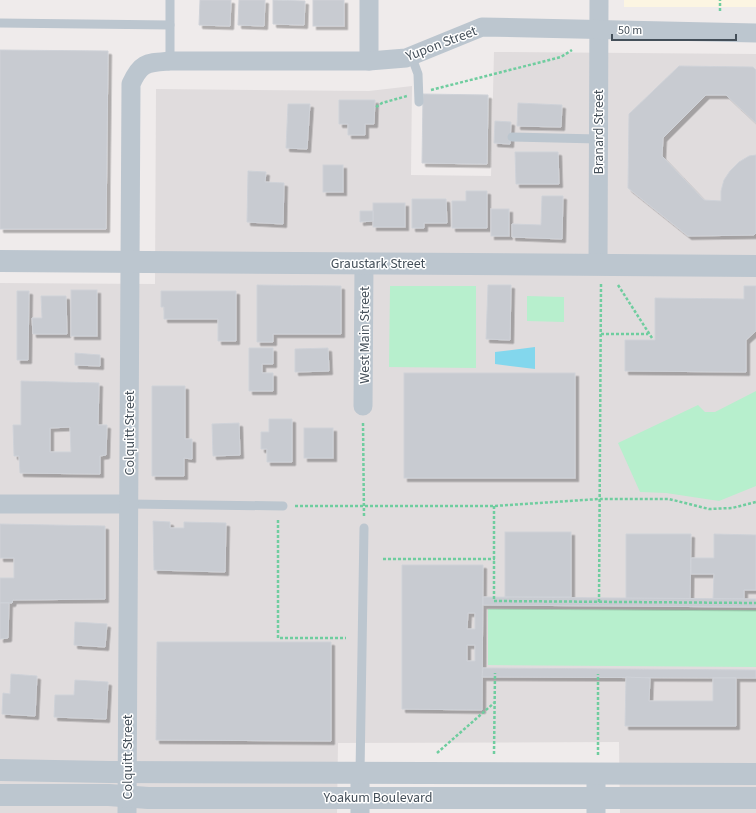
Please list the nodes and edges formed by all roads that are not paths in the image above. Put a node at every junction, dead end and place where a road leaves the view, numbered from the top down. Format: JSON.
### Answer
{"nodes":[{"id":1,"x":170,"y":0,"type":"edge"},
{"id":2,"x":369,"y":0,"type":"edge"},
{"id":3,"x":599,"y":0,"type":"edge"},
{"id":4,"x":0,"y":23,"type":"edge"},
{"id":5,"x":170,"y":24,"type":"junction"},
{"id":6,"x":599,"y":29,"type":"junction"},
{"id":7,"x":756,"y":33,"type":"edge"},
{"id":8,"x":411,"y":55,"type":"junction"},
{"id":9,"x":170,"y":61,"type":"junction"},
{"id":10,"x":369,"y":61,"type":"junction"},
{"id":11,"x":151,"y":62,"type":"joint"},
{"id":12,"x":418,"y":98,"type":"road end"},
{"id":13,"x":512,"y":137,"type":"dead end"},
{"id":14,"x":598,"y":139,"type":"junction"},
{"id":15,"x":0,"y":260,"type":"edge"},
{"id":16,"x":129,"y":262,"type":"junction"},
{"id":17,"x":364,"y":263,"type":"junction"},
{"id":18,"x":756,"y":266,"type":"edge"},
{"id":19,"x":600,"y":273,"type":"junction"},
{"id":20,"x":363,"y":406,"type":"road end"},
{"id":21,"x":0,"y":504,"type":"edge"},
{"id":22,"x":129,"y":504,"type":"junction"},
{"id":23,"x":283,"y":506,"type":"road end"},
{"id":24,"x":364,"y":528,"type":"road end"},
{"id":25,"x":0,"y":770,"type":"edge"},
{"id":26,"x":127,"y":772,"type":"junction"},
{"id":27,"x":360,"y":773,"type":"junction"},
{"id":28,"x":596,"y":774,"type":"junction"},
{"id":29,"x":756,"y":774,"type":"edge"},
{"id":30,"x":0,"y":795,"type":"edge"},
{"id":31,"x":756,"y":798,"type":"edge"},
{"id":32,"x":127,"y":805,"type":"edge"},
{"id":33,"x":360,"y":805,"type":"edge"},
{"id":34,"x":596,"y":805,"type":"edge"}],
"edges":[{"from":1,"to":5,"type":"lane"},
{"from":2,"to":10,"type":"street"},
{"from":3,"to":6,"type":"street","name":"Branard Street"},
{"from":4,"to":5,"type":"lane"},
{"from":5,"to":9,"type":"lane"},
{"from":6,"to":7,"type":"street","name":"Yupon Street"},
{"from":6,"to":8,"type":"street","name":"Yupon Street"},
{"from":6,"to":14,"type":"street","name":"Branard Street"},
{"from":8,"to":10,"type":"street","name":"Yupon Street"},
{"from":8,"to":12,"type":"lane"},
{"from":9,"to":10,"type":"street","name":"Yupon Street"},
{"from":9,"to":11,"type":"street","name":"Yupon Street"},
{"from":11,"to":16,"type":"street","name":"Colquitt Street"},
{"from":13,"to":14,"type":"lane"},
{"from":14,"to":19,"type":"street","name":"Branard Street"},
{"from":15,"to":16,"type":"street","name":"Graustark Street"},
{"from":16,"to":17,"type":"street","name":"Graustark Street"},
{"from":16,"to":22,"type":"street","name":"Colquitt Street"},
{"from":17,"to":19,"type":"street","name":"Graustark Street"},
{"from":17,"to":20,"type":"street","name":"West Main Street"},
{"from":18,"to":19,"type":"street","name":"Graustark Street"},
{"from":21,"to":22,"type":"street"},
{"from":22,"to":23,"type":"lane"},
{"from":22,"to":26,"type":"street","name":"Colquitt Street"},
{"from":24,"to":27,"type":"lane"},
{"from":25,"to":26,"type":"street","name":"Yoakum Boulevard"},
{"from":26,"to":27,"type":"street","name":"Yoakum Boulevard"},
{"from":26,"to":32,"type":"street","name":"Colquitt Street"},
{"from":27,"to":28,"type":"street","name":"Yoakum Boulevard"},
{"from":27,"to":33,"type":"street"},
{"from":28,"to":29,"type":"street","name":"Yoakum Boulevard"},
{"from":28,"to":34,"type":"street"},
{"from":30,"to":32,"type":"street","name":"Yoakum Boulevard"},
{"from":31,"to":34,"type":"street","name":"Yoakum Boulevard"},
{"from":32,"to":33,"type":"street","name":"Yoakum Boulevard"},
{"from":33,"to":34,"type":"street","name":"Yoakum Boulevard"}]}
